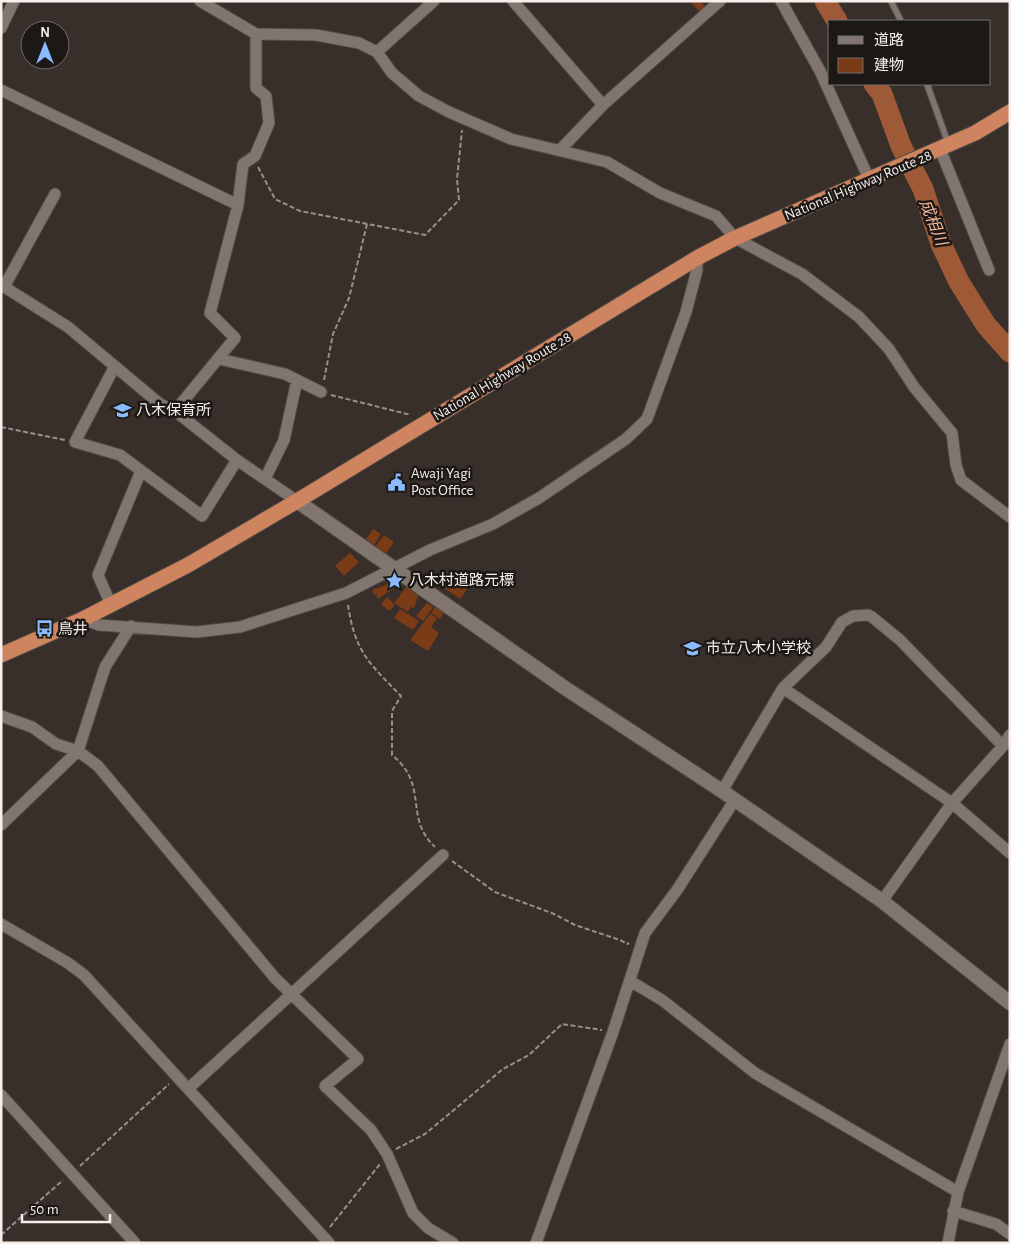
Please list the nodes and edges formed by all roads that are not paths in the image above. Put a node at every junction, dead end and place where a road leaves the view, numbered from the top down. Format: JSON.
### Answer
{"nodes":[{"id":1,"x":14,"y":1,"type":"edge"},
{"id":2,"x":200,"y":1,"type":"edge"},
{"id":3,"x":434,"y":1,"type":"edge"},
{"id":4,"x":513,"y":1,"type":"edge"},
{"id":5,"x":720,"y":1,"type":"edge"},
{"id":6,"x":781,"y":1,"type":"edge"},
{"id":7,"x":891,"y":1,"type":"edge"},
{"id":8,"x":900,"y":20,"type":"edge"},
{"id":9,"x":1,"y":28,"type":"edge"},
{"id":10,"x":256,"y":34,"type":"junction"},
{"id":11,"x":378,"y":52,"type":"junction"},
{"id":12,"x":927,"y":85,"type":"edge"},
{"id":13,"x":1,"y":90,"type":"edge"},
{"id":14,"x":603,"y":105,"type":"junction"},
{"id":15,"x":1010,"y":112,"type":"edge"},
{"id":16,"x":941,"y":149,"type":"junction"},
{"id":17,"x":560,"y":150,"type":"junction"},
{"id":18,"x":875,"y":176,"type":"junction"},
{"id":19,"x":55,"y":194,"type":"dead end"},
{"id":20,"x":238,"y":205,"type":"junction"},
{"id":21,"x":735,"y":238,"type":"junction"},
{"id":22,"x":697,"y":258,"type":"junction"},
{"id":23,"x":989,"y":270,"type":"dead end"},
{"id":24,"x":3,"y":286,"type":"edge"},
{"id":25,"x":219,"y":360,"type":"junction"},
{"id":26,"x":115,"y":366,"type":"junction"},
{"id":27,"x":297,"y":380,"type":"junction"},
{"id":28,"x":322,"y":392,"type":"road end"},
{"id":29,"x":175,"y":411,"type":"junction"},
{"id":30,"x":237,"y":460,"type":"junction"},
{"id":31,"x":141,"y":471,"type":"junction"},
{"id":32,"x":265,"y":479,"type":"junction"},
{"id":33,"x":297,"y":501,"type":"junction"},
{"id":34,"x":1010,"y":517,"type":"edge"},
{"id":35,"x":393,"y":570,"type":"junction"},
{"id":36,"x":111,"y":605,"type":"junction"},
{"id":37,"x":83,"y":619,"type":"junction"},
{"id":38,"x":131,"y":626,"type":"junction"},
{"id":39,"x":1,"y":655,"type":"edge"},
{"id":40,"x":783,"y":688,"type":"junction"},
{"id":41,"x":1,"y":716,"type":"edge"},
{"id":42,"x":1010,"y":735,"type":"edge"},
{"id":43,"x":1003,"y":746,"type":"junction"},
{"id":44,"x":78,"y":751,"type":"junction"},
{"id":45,"x":722,"y":791,"type":"junction"},
{"id":46,"x":734,"y":801,"type":"junction"},
{"id":47,"x":952,"y":803,"type":"junction"},
{"id":48,"x":1,"y":825,"type":"edge"},
{"id":49,"x":1010,"y":853,"type":"edge"},
{"id":50,"x":443,"y":855,"type":"road end"},
{"id":51,"x":882,"y":901,"type":"junction"},
{"id":52,"x":1,"y":924,"type":"edge"},
{"id":53,"x":630,"y":981,"type":"junction"},
{"id":54,"x":290,"y":996,"type":"junction"},
{"id":55,"x":1010,"y":1003,"type":"edge"},
{"id":56,"x":1010,"y":1044,"type":"edge"},
{"id":57,"x":189,"y":1088,"type":"junction"},
{"id":58,"x":1,"y":1095,"type":"edge"},
{"id":59,"x":958,"y":1192,"type":"junction"},
{"id":60,"x":953,"y":1211,"type":"junction"},
{"id":61,"x":1010,"y":1234,"type":"edge"},
{"id":62,"x":326,"y":1239,"type":"edge"},
{"id":63,"x":135,"y":1243,"type":"edge"},
{"id":64,"x":453,"y":1243,"type":"edge"},
{"id":65,"x":536,"y":1243,"type":"edge"},
{"id":66,"x":948,"y":1243,"type":"edge"}],
"edges":[{"from":1,"to":9,"type":"street"},
{"from":2,"to":10,"type":"street"},
{"from":3,"to":11,"type":"street"},
{"from":4,"to":14,"type":"street"},
{"from":5,"to":14,"type":"street"},
{"from":6,"to":18,"type":"street"},
{"from":7,"to":8,"type":"lane"},
{"from":10,"to":11,"type":"street"},
{"from":10,"to":20,"type":"street"},
{"from":11,"to":17,"type":"street"},
{"from":12,"to":16,"type":"lane"},
{"from":13,"to":20,"type":"street"},
{"from":14,"to":17,"type":"street"},
{"from":15,"to":16,"type":"highway","name":"National Highway Route 28"},
{"from":16,"to":18,"type":"highway","name":"National Highway Route 28"},
{"from":16,"to":23,"type":"street"},
{"from":17,"to":21,"type":"street"},
{"from":18,"to":21,"type":"highway","name":"National Highway Route 28"},
{"from":19,"to":24,"type":"street"},
{"from":20,"to":25,"type":"street"},
{"from":21,"to":22,"type":"highway","name":"National Highway Route 28"},
{"from":21,"to":34,"type":"street"},
{"from":22,"to":33,"type":"highway","name":"National Highway Route 28"},
{"from":22,"to":35,"type":"street"},
{"from":24,"to":26,"type":"street"},
{"from":25,"to":27,"type":"street"},
{"from":25,"to":29,"type":"street"},
{"from":26,"to":29,"type":"street"},
{"from":26,"to":31,"type":"street"},
{"from":27,"to":28,"type":"street"},
{"from":27,"to":32,"type":"street"},
{"from":29,"to":30,"type":"street"},
{"from":30,"to":31,"type":"street"},
{"from":30,"to":32,"type":"street"},
{"from":31,"to":36,"type":"street"},
{"from":32,"to":33,"type":"street"},
{"from":33,"to":35,"type":"street"},
{"from":33,"to":36,"type":"highway","name":"National Highway Route 28"},
{"from":35,"to":38,"type":"street"},
{"from":35,"to":45,"type":"street"},
{"from":36,"to":37,"type":"highway","name":"National Highway Route 28"},
{"from":37,"to":38,"type":"street"},
{"from":37,"to":39,"type":"highway","name":"National Highway Route 28"},
{"from":38,"to":44,"type":"street"},
{"from":40,"to":43,"type":"street"},
{"from":40,"to":45,"type":"street"},
{"from":40,"to":47,"type":"street"},
{"from":41,"to":44,"type":"street"},
{"from":42,"to":43,"type":"street"},
{"from":43,"to":47,"type":"street"},
{"from":44,"to":48,"type":"street"},
{"from":44,"to":54,"type":"street"},
{"from":45,"to":46,"type":"street"},
{"from":46,"to":51,"type":"street"},
{"from":46,"to":53,"type":"street"},
{"from":47,"to":49,"type":"street"},
{"from":47,"to":51,"type":"street"},
{"from":50,"to":54,"type":"street"},
{"from":51,"to":55,"type":"street"},
{"from":52,"to":57,"type":"street"},
{"from":53,"to":59,"type":"street"},
{"from":53,"to":65,"type":"street"},
{"from":54,"to":57,"type":"street"},
{"from":54,"to":64,"type":"street"},
{"from":56,"to":59,"type":"street"},
{"from":57,"to":62,"type":"street"},
{"from":58,"to":63,"type":"street"},
{"from":59,"to":60,"type":"street"},
{"from":60,"to":61,"type":"street"},
{"from":60,"to":66,"type":"street"}]}
